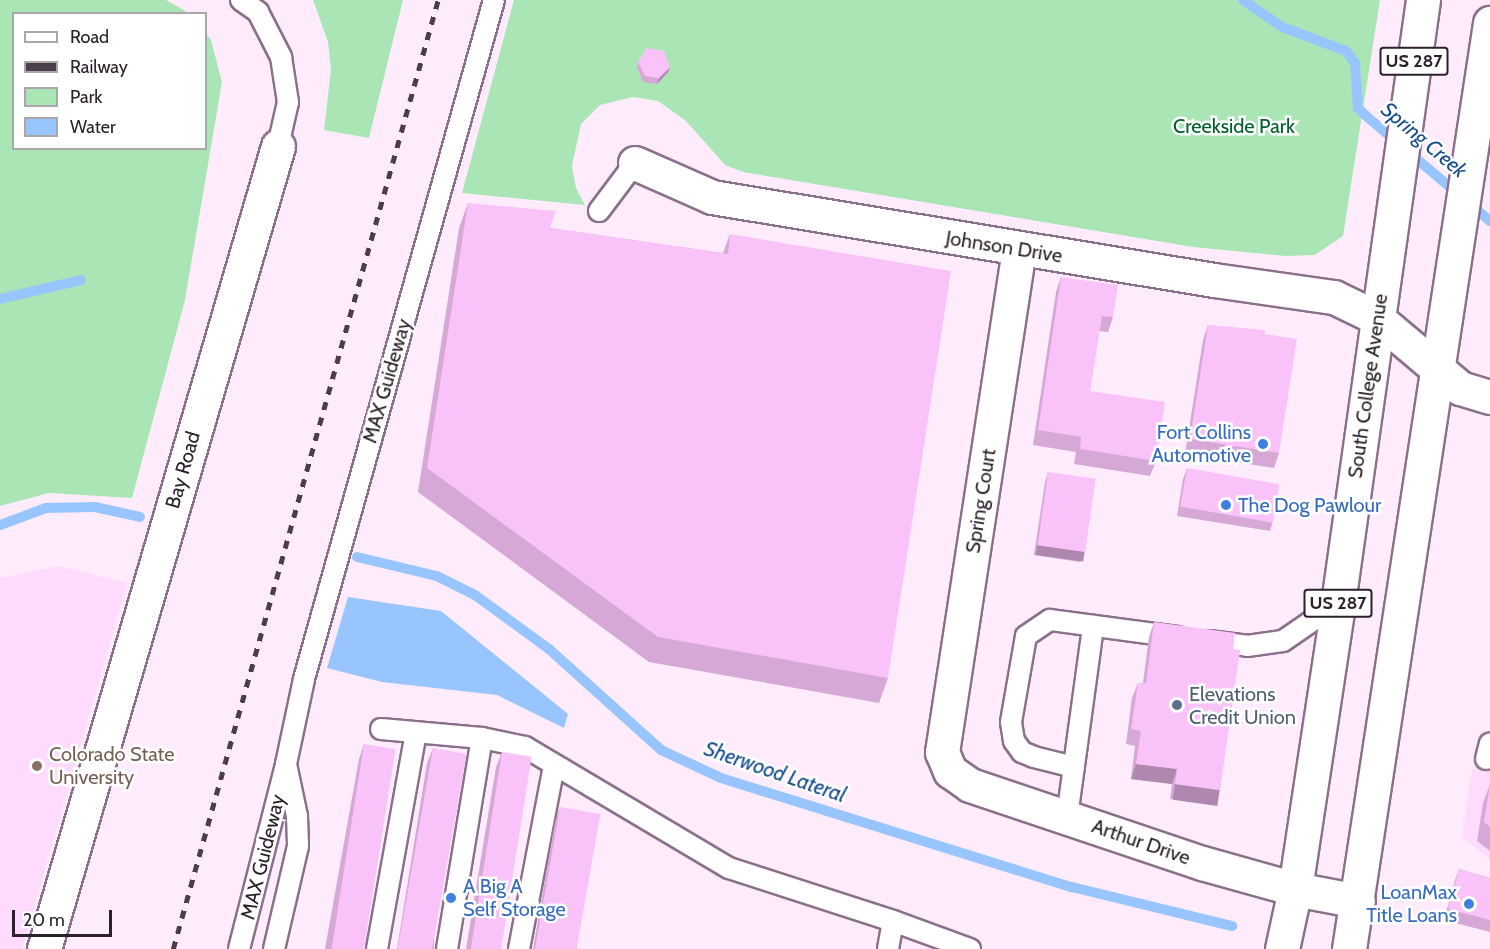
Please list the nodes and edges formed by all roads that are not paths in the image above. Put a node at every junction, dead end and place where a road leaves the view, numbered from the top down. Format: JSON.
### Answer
{"nodes":[{"id":1,"x":241,"y":0,"type":"edge"},
{"id":2,"x":494,"y":0,"type":"edge"},
{"id":3,"x":1423,"y":0,"type":"edge"},
{"id":4,"x":1490,"y":23,"type":"edge"},
{"id":5,"x":1487,"y":69,"type":"edge"},
{"id":6,"x":278,"y":146,"type":"joint"},
{"id":7,"x":635,"y":163,"type":"joint"},
{"id":8,"x":599,"y":211,"type":"dead end"},
{"id":9,"x":1019,"y":249,"type":"junction"},
{"id":10,"x":1377,"y":318,"type":"junction"},
{"id":11,"x":1437,"y":370,"type":"junction"},
{"id":12,"x":1490,"y":397,"type":"edge"},
{"id":13,"x":1338,"y":603,"type":"junction"},
{"id":14,"x":1093,"y":626,"type":"junction"},
{"id":15,"x":381,"y":729,"type":"dead end"},
{"id":16,"x":416,"y":732,"type":"junction"},
{"id":17,"x":482,"y":738,"type":"junction"},
{"id":18,"x":942,"y":752,"type":"joint"},
{"id":19,"x":286,"y":764,"type":"junction"},
{"id":20,"x":554,"y":765,"type":"junction"},
{"id":21,"x":1074,"y":767,"type":"junction"},
{"id":22,"x":1067,"y":817,"type":"junction"},
{"id":23,"x":1295,"y":889,"type":"junction"},
{"id":24,"x":1358,"y":901,"type":"junction"},
{"id":25,"x":893,"y":921,"type":"junction"},
{"id":26,"x":44,"y":949,"type":"edge"},
{"id":27,"x":239,"y":949,"type":"edge"},
{"id":28,"x":274,"y":949,"type":"edge"},
{"id":29,"x":377,"y":949,"type":"edge"},
{"id":30,"x":447,"y":949,"type":"edge"},
{"id":31,"x":519,"y":949,"type":"edge"},
{"id":32,"x":888,"y":949,"type":"edge"},
{"id":33,"x":970,"y":949,"type":"edge"},
{"id":34,"x":1282,"y":949,"type":"edge"},
{"id":35,"x":1349,"y":949,"type":"edge"}],
"edges":[{"from":1,"to":6,"type":"lane","name":"Bay Road"},
{"from":2,"to":19,"type":"lane","name":"MAX Guideway"},
{"from":3,"to":10,"type":"main road","name":"South College Avenue","number":"US 287"},
{"from":4,"to":5,"type":"main road","number":"US 287"},
{"from":5,"to":11,"type":"main road","number":"US 287"},
{"from":6,"to":26,"type":"main road","name":"Bay Road"},
{"from":7,"to":8,"type":"lane"},
{"from":7,"to":9,"type":"main road","name":"Johnson Drive"},
{"from":9,"to":10,"type":"main road","name":"Johnson Drive"},
{"from":9,"to":18,"type":"main road","name":"Spring Court"},
{"from":10,"to":11,"type":"main road","name":"Johnson Drive"},
{"from":10,"to":13,"type":"main road","name":"South College Avenue","number":"US 287"},
{"from":11,"to":12,"type":"main road","name":"Johnson Drive"},
{"from":11,"to":24,"type":"main road","number":"US 287"},
{"from":13,"to":14,"type":"lane"},
{"from":13,"to":23,"type":"main road","name":"South College Avenue","number":"US 287"},
{"from":14,"to":21,"type":"lane"},
{"from":14,"to":21,"type":"lane"},
{"from":15,"to":16,"type":"lane"},
{"from":16,"to":17,"type":"lane"},
{"from":16,"to":29,"type":"lane"},
{"from":17,"to":20,"type":"lane"},
{"from":17,"to":30,"type":"lane"},
{"from":18,"to":22,"type":"main road","name":"Arthur Drive"},
{"from":19,"to":27,"type":"lane","name":"MAX Guideway"},
{"from":19,"to":28,"type":"lane","name":"MAX Guideway"},
{"from":20,"to":25,"type":"lane"},
{"from":20,"to":31,"type":"lane"},
{"from":21,"to":22,"type":"lane"},
{"from":22,"to":23,"type":"main road","name":"Arthur Drive"},
{"from":23,"to":24,"type":"main road","name":"Arthur Drive"},
{"from":23,"to":34,"type":"main road","name":"South College Avenue","number":"US 287"},
{"from":24,"to":35,"type":"main road","number":"US 287"},
{"from":25,"to":32,"type":"lane"},
{"from":25,"to":33,"type":"lane"}]}
